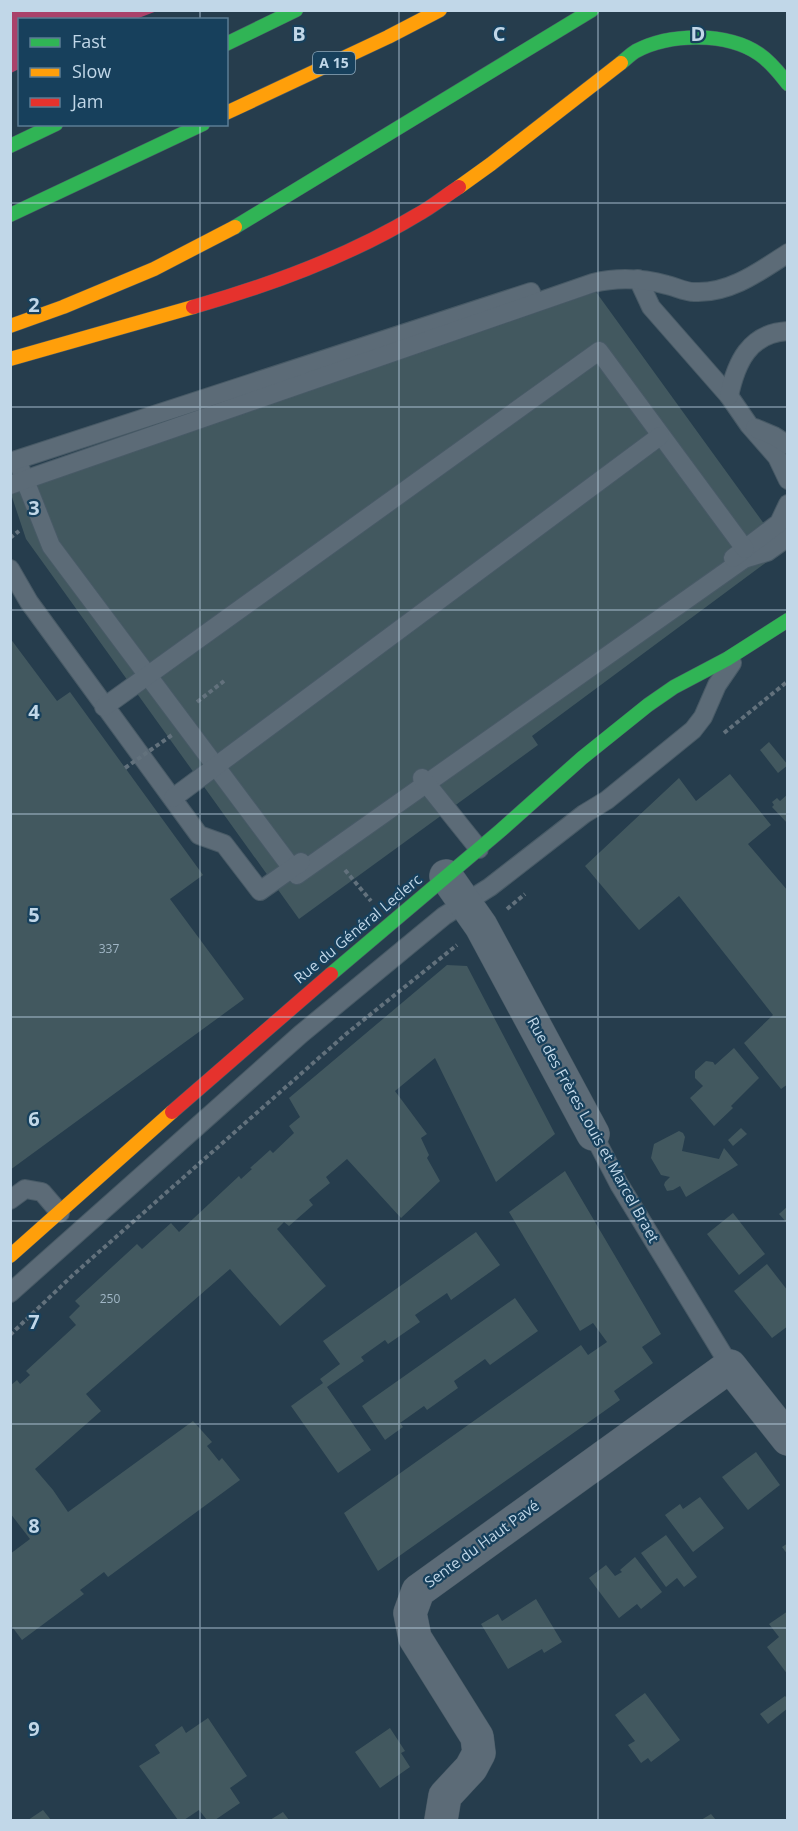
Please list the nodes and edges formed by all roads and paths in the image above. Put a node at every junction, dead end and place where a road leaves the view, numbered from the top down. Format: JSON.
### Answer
{"nodes":[{"id":1,"x":296,"y":10,"type":"edge"},
{"id":2,"x":440,"y":10,"type":"edge"},
{"id":3,"x":592,"y":10,"type":"edge"},
{"id":4,"x":228,"y":43,"type":"edge"},
{"id":5,"x":788,"y":84,"type":"edge"},
{"id":6,"x":228,"y":112,"type":"edge"},
{"id":7,"x":52,"y":126,"type":"edge"},
{"id":8,"x":199,"y":126,"type":"edge"},
{"id":9,"x":10,"y":146,"type":"edge"},
{"id":10,"x":10,"y":215,"type":"edge"},
{"id":11,"x":788,"y":253,"type":"edge"},
{"id":12,"x":614,"y":278,"type":"junction"},
{"id":13,"x":638,"y":279,"type":"junction"},
{"id":14,"x":10,"y":326,"type":"edge"},
{"id":15,"x":788,"y":331,"type":"edge"},
{"id":16,"x":10,"y":359,"type":"edge"},
{"id":17,"x":729,"y":396,"type":"junction"},
{"id":18,"x":748,"y":425,"type":"junction"},
{"id":19,"x":660,"y":436,"type":"junction"},
{"id":20,"x":788,"y":446,"type":"edge"},
{"id":21,"x":14,"y":461,"type":"edge"},
{"id":22,"x":788,"y":480,"type":"edge"},
{"id":23,"x":10,"y":485,"type":"edge"},
{"id":24,"x":788,"y":504,"type":"edge"},
{"id":25,"x":22,"y":529,"type":"dead end"},
{"id":26,"x":788,"y":537,"type":"edge"},
{"id":27,"x":10,"y":538,"type":"edge"},
{"id":28,"x":745,"y":549,"type":"junction"},
{"id":29,"x":10,"y":569,"type":"edge"},
{"id":30,"x":788,"y":604,"type":"edge"},
{"id":31,"x":788,"y":620,"type":"edge"},
{"id":32,"x":743,"y":648,"type":"junction"},
{"id":33,"x":224,"y":681,"type":"dead end"},
{"id":34,"x":104,"y":707,"type":"junction"},
{"id":35,"x":189,"y":708,"type":"dead end"},
{"id":36,"x":172,"y":735,"type":"dead end"},
{"id":37,"x":125,"y":768,"type":"dead end"},
{"id":38,"x":422,"y":778,"type":"junction"},
{"id":39,"x":173,"y":798,"type":"junction"},
{"id":40,"x":478,"y":849,"type":"junction"},
{"id":41,"x":446,"y":876,"type":"junction"},
{"id":42,"x":351,"y":878,"type":"dead end"},
{"id":43,"x":372,"y":902,"type":"dead end"},
{"id":44,"x":466,"y":902,"type":"junction"},
{"id":45,"x":462,"y":941,"type":"dead end"},
{"id":46,"x":593,"y":1134,"type":"joint"},
{"id":47,"x":10,"y":1200,"type":"edge"},
{"id":48,"x":60,"y":1213,"type":"junction"},
{"id":49,"x":10,"y":1256,"type":"edge"},
{"id":50,"x":10,"y":1293,"type":"edge"},
{"id":51,"x":10,"y":1335,"type":"edge"},
{"id":52,"x":730,"y":1366,"type":"junction"},
{"id":53,"x":788,"y":1438,"type":"edge"},
{"id":54,"x":441,"y":1821,"type":"edge"}],
"edges":[{"from":1,"to":4,"type":"main road"},
{"from":2,"to":6,"type":"main road","number":"A 15"},
{"from":3,"to":14,"type":"main road"},
{"from":5,"to":16,"type":"main road"},
{"from":7,"to":9,"type":"main road"},
{"from":8,"to":10,"type":"main road"},
{"from":11,"to":13,"type":"lane"},
{"from":12,"to":13,"type":"lane"},
{"from":12,"to":21,"type":"lane"},
{"from":12,"to":23,"type":"lane"},
{"from":13,"to":17,"type":"lane"},
{"from":15,"to":17,"type":"lane"},
{"from":17,"to":18,"type":"lane"},
{"from":18,"to":20,"type":"lane"},
{"from":18,"to":22,"type":"lane"},
{"from":19,"to":28,"type":"lane"},
{"from":19,"to":34,"type":"lane"},
{"from":19,"to":39,"type":"lane"},
{"from":21,"to":26,"type":"lane"},
{"from":24,"to":28,"type":"lane"},
{"from":25,"to":27,"type":"path"},
{"from":28,"to":38,"type":"lane"},
{"from":29,"to":34,"type":"lane"},
{"from":30,"to":32,"type":"main road","name":"Rue du Général Leclerc"},
{"from":31,"to":32,"type":"main road","name":"Rue du Général Leclerc"},
{"from":32,"to":40,"type":"main road","name":"Rue du Général Leclerc"},
{"from":32,"to":44,"type":"lane"},
{"from":33,"to":35,"type":"path"},
{"from":34,"to":39,"type":"lane"},
{"from":36,"to":37,"type":"path","bridge":true},
{"from":38,"to":39,"type":"lane"},
{"from":38,"to":40,"type":"lane"},
{"from":40,"to":41,"type":"main road","name":"Rue du Général Leclerc"},
{"from":41,"to":44,"type":"street","name":"Rue des Frères Louis et Marcel Braet"},
{"from":41,"to":48,"type":"main road","name":"Rue du Général Leclerc"},
{"from":42,"to":43,"type":"path"},
{"from":44,"to":46,"type":"street","name":"Rue des Frères Louis et Marcel Braet"},
{"from":44,"to":50,"type":"lane"},
{"from":45,"to":51,"type":"path"},
{"from":46,"to":52,"type":"lane","name":"Rue des Frères Louis et Marcel Braet"},
{"from":47,"to":48,"type":"lane"},
{"from":48,"to":49,"type":"main road","name":"Rue du Général Leclerc"},
{"from":52,"to":53,"type":"street","name":"Rue des Frères Louis et Marcel Braet"},
{"from":52,"to":54,"type":"street","name":"Sente du Haut Pavé"}]}
